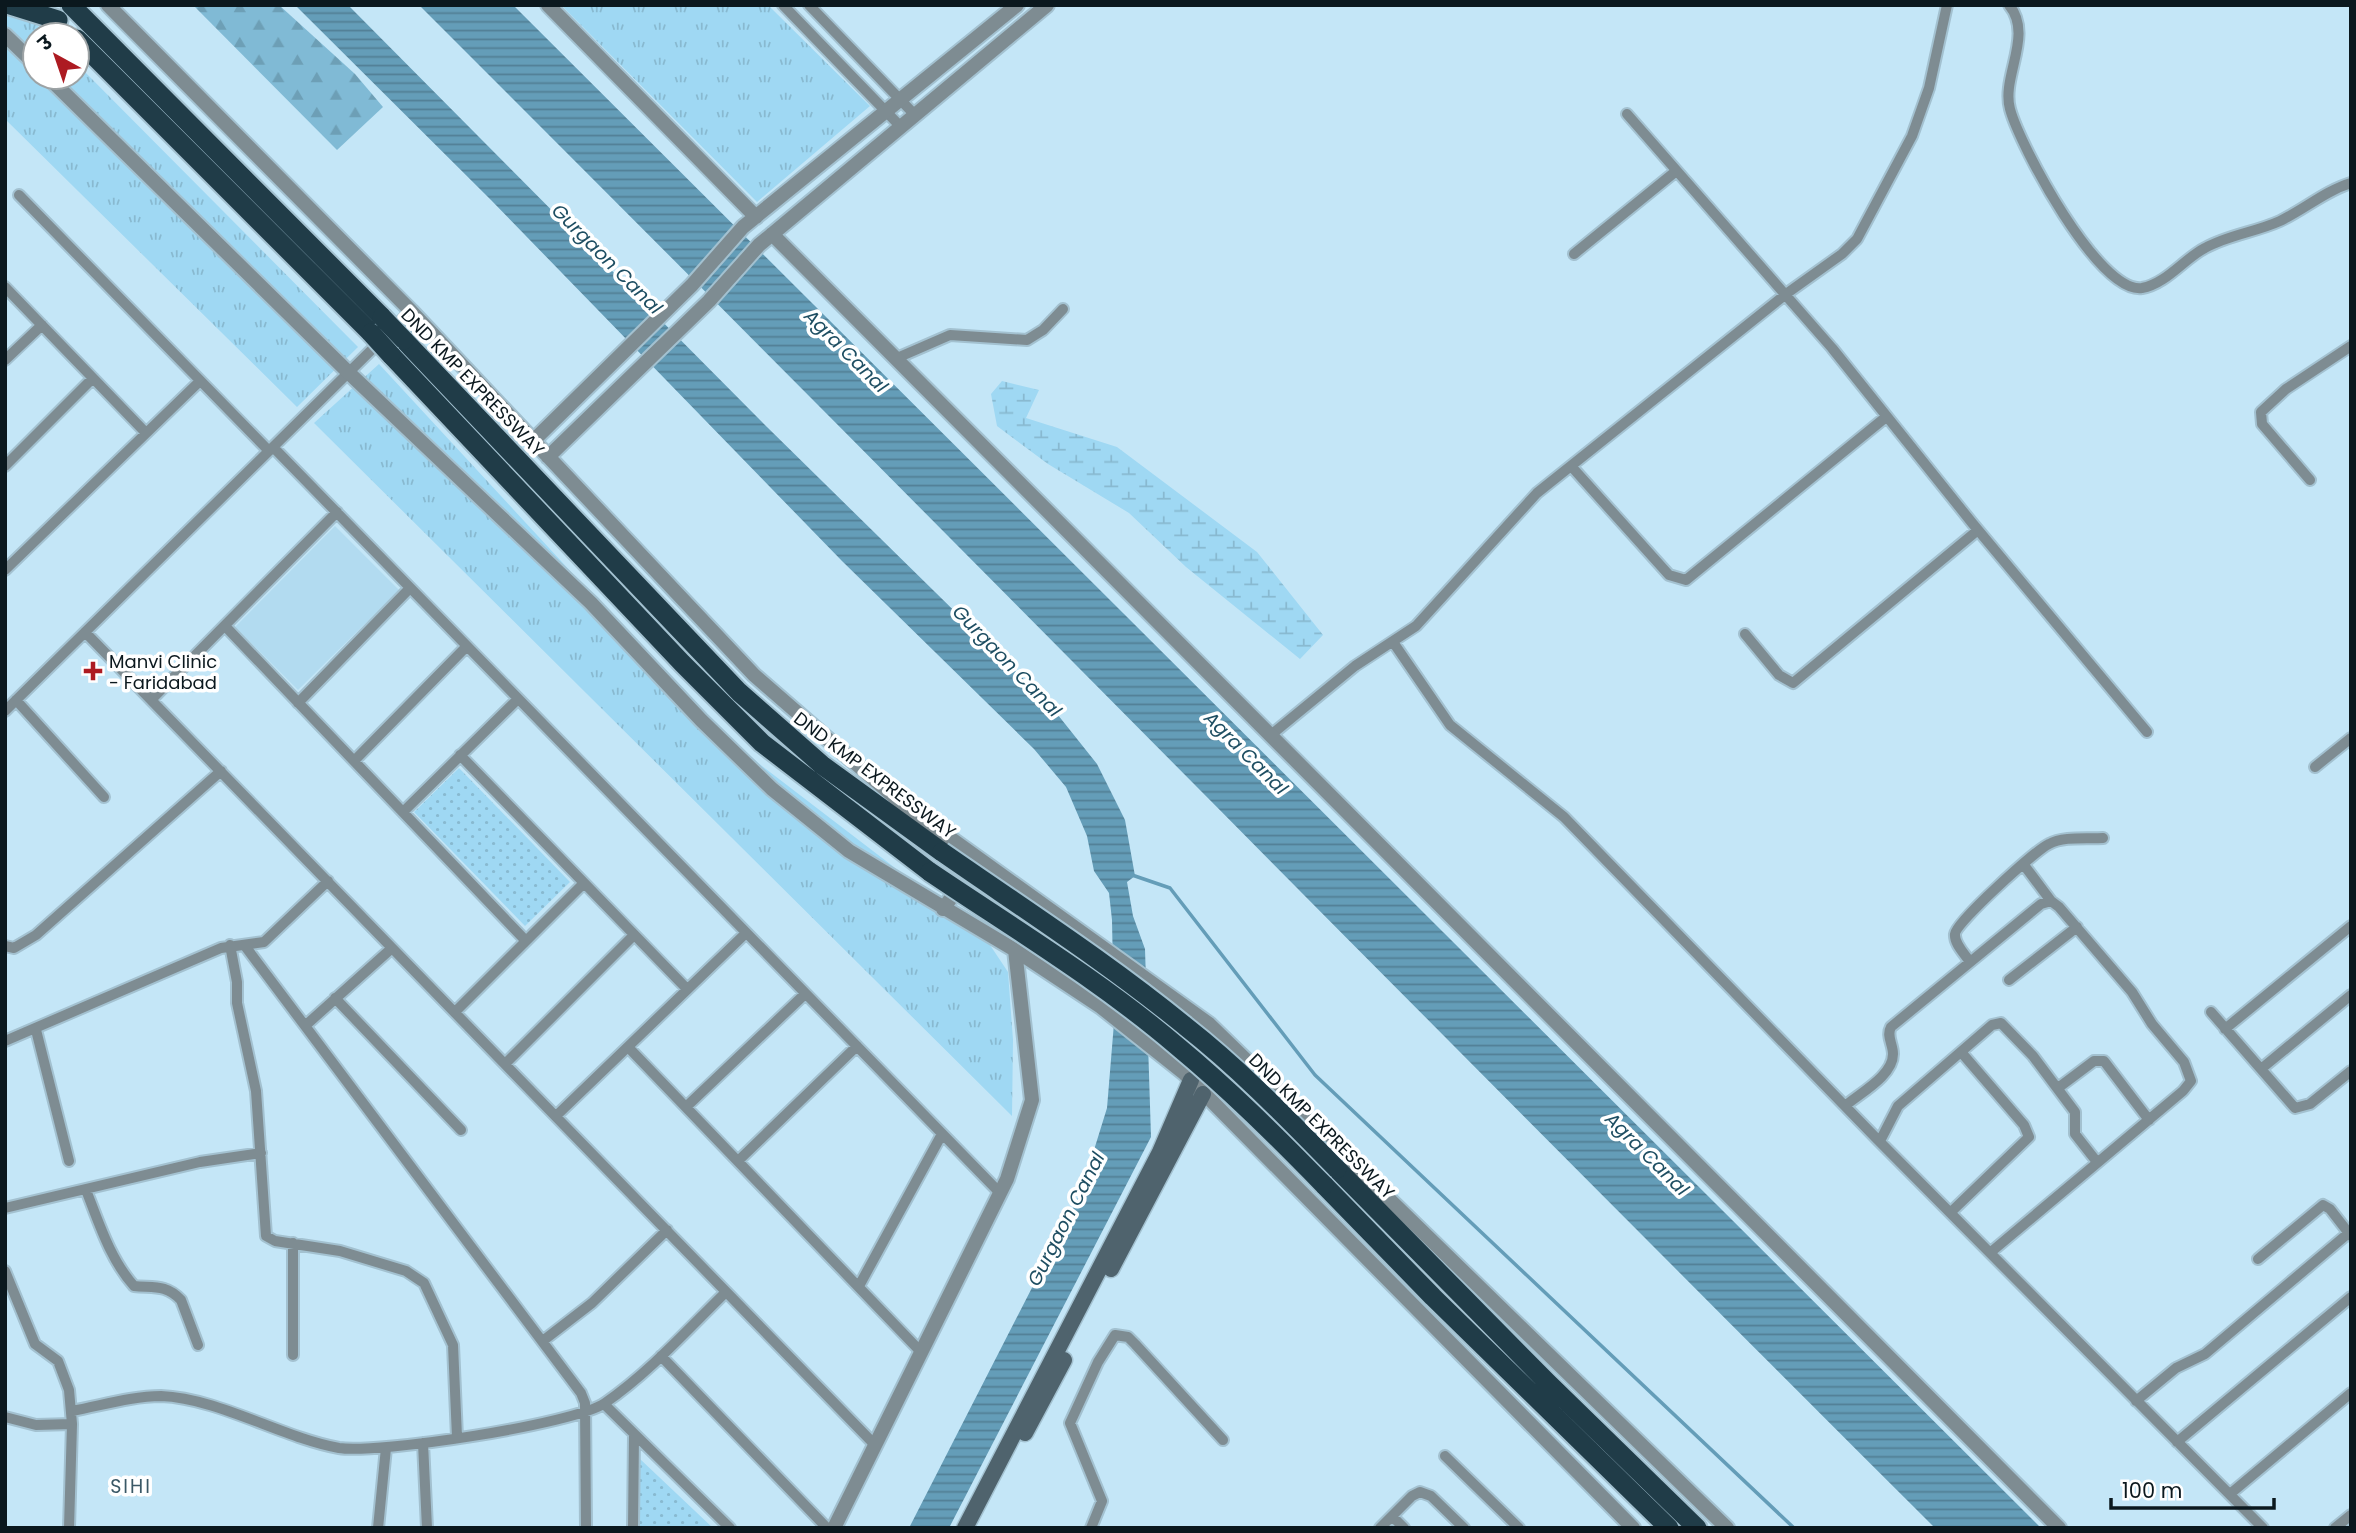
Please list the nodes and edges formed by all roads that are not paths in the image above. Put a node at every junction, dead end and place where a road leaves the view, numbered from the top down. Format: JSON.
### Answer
{"nodes":[{"id":1,"x":10,"y":5,"type":"edge"},
{"id":2,"x":43,"y":5,"type":"edge"},
{"id":3,"x":71,"y":5,"type":"edge"},
{"id":4,"x":108,"y":5,"type":"edge"},
{"id":5,"x":548,"y":5,"type":"edge"},
{"id":6,"x":783,"y":5,"type":"edge"},
{"id":7,"x":809,"y":5,"type":"edge"},
{"id":8,"x":1017,"y":5,"type":"edge"},
{"id":9,"x":1047,"y":5,"type":"edge"},
{"id":10,"x":1947,"y":5,"type":"edge"},
{"id":11,"x":2009,"y":5,"type":"edge"},
{"id":12,"x":58,"y":20,"type":"joint"},
{"id":13,"x":5,"y":35,"type":"edge"},
{"id":14,"x":21,"y":50,"type":"edge"},
{"id":15,"x":91,"y":53,"type":"edge"},
{"id":16,"x":62,"y":91,"type":"edge"},
{"id":17,"x":901,"y":99,"type":"junction"},
{"id":18,"x":887,"y":111,"type":"junction"},
{"id":19,"x":1627,"y":114,"type":"dead end"},
{"id":20,"x":915,"y":115,"type":"junction"},
{"id":21,"x":901,"y":127,"type":"junction"},
{"id":22,"x":1675,"y":172,"type":"junction"},
{"id":23,"x":2351,"y":183,"type":"edge"},
{"id":24,"x":19,"y":195,"type":"dead end"},
{"id":25,"x":756,"y":217,"type":"junction"},
{"id":26,"x":772,"y":234,"type":"junction"},
{"id":27,"x":1574,"y":254,"type":"dead end"},
{"id":28,"x":5,"y":287,"type":"edge"},
{"id":29,"x":1786,"y":294,"type":"junction"},
{"id":30,"x":1063,"y":309,"type":"dead end"},
{"id":31,"x":411,"y":311,"type":"junction"},
{"id":32,"x":42,"y":325,"type":"junction"},
{"id":33,"x":2351,"y":346,"type":"edge"},
{"id":34,"x":897,"y":358,"type":"junction"},
{"id":35,"x":5,"y":360,"type":"edge"},
{"id":36,"x":349,"y":373,"type":"junction"},
{"id":37,"x":93,"y":378,"type":"junction"},
{"id":38,"x":200,"y":381,"type":"junction"},
{"id":39,"x":1886,"y":417,"type":"junction"},
{"id":40,"x":146,"y":433,"type":"junction"},
{"id":41,"x":533,"y":441,"type":"junction"},
{"id":42,"x":271,"y":449,"type":"junction"},
{"id":43,"x":548,"y":457,"type":"junction"},
{"id":44,"x":5,"y":466,"type":"edge"},
{"id":45,"x":1571,"y":466,"type":"junction"},
{"id":46,"x":2310,"y":480,"type":"dead end"},
{"id":47,"x":337,"y":512,"type":"junction"},
{"id":48,"x":1978,"y":530,"type":"junction"},
{"id":49,"x":5,"y":570,"type":"edge"},
{"id":50,"x":410,"y":588,"type":"junction"},
{"id":51,"x":225,"y":626,"type":"junction"},
{"id":52,"x":85,"y":632,"type":"junction"},
{"id":53,"x":1745,"y":634,"type":"dead end"},
{"id":54,"x":1393,"y":642,"type":"junction"},
{"id":55,"x":467,"y":646,"type":"junction"},
{"id":56,"x":518,"y":699,"type":"junction"},
{"id":57,"x":16,"y":700,"type":"junction"},
{"id":58,"x":151,"y":700,"type":"junction"},
{"id":59,"x":298,"y":703,"type":"junction"},
{"id":60,"x":5,"y":710,"type":"edge"},
{"id":61,"x":2147,"y":732,"type":"dead end"},
{"id":62,"x":1271,"y":735,"type":"junction"},
{"id":63,"x":2351,"y":737,"type":"edge"},
{"id":64,"x":460,"y":755,"type":"junction"},
{"id":65,"x":354,"y":761,"type":"junction"},
{"id":66,"x":2315,"y":767,"type":"dead end"},
{"id":67,"x":221,"y":771,"type":"junction"},
{"id":68,"x":104,"y":797,"type":"dead end"},
{"id":69,"x":402,"y":812,"type":"junction"},
{"id":70,"x":2103,"y":838,"type":"dead end"},
{"id":71,"x":979,"y":860,"type":"junction"},
{"id":72,"x":2024,"y":865,"type":"junction"},
{"id":73,"x":328,"y":881,"type":"junction"},
{"id":74,"x":584,"y":883,"type":"junction"},
{"id":75,"x":2051,"y":901,"type":"junction"},
{"id":76,"x":943,"y":909,"type":"junction"},
{"id":77,"x":2351,"y":926,"type":"edge"},
{"id":78,"x":2077,"y":928,"type":"junction"},
{"id":79,"x":746,"y":933,"type":"junction"},
{"id":80,"x":634,"y":935,"type":"junction"},
{"id":81,"x":526,"y":941,"type":"junction"},
{"id":82,"x":230,"y":945,"type":"junction"},
{"id":83,"x":5,"y":946,"type":"edge"},
{"id":84,"x":246,"y":946,"type":"junction"},
{"id":85,"x":392,"y":948,"type":"junction"},
{"id":86,"x":1014,"y":950,"type":"junction"},
{"id":87,"x":1970,"y":962,"type":"junction"},
{"id":88,"x":2009,"y":980,"type":"dead end"},
{"id":89,"x":687,"y":989,"type":"junction"},
{"id":90,"x":805,"y":994,"type":"junction"},
{"id":91,"x":2351,"y":995,"type":"edge"},
{"id":92,"x":335,"y":999,"type":"junction"},
{"id":93,"x":455,"y":1012,"type":"junction"},
{"id":94,"x":2211,"y":1013,"type":"dead end"},
{"id":95,"x":306,"y":1025,"type":"junction"},
{"id":96,"x":2225,"y":1029,"type":"junction"},
{"id":97,"x":36,"y":1030,"type":"junction"},
{"id":98,"x":5,"y":1041,"type":"edge"},
{"id":99,"x":628,"y":1046,"type":"junction"},
{"id":100,"x":856,"y":1046,"type":"junction"},
{"id":101,"x":1961,"y":1052,"type":"junction"},
{"id":102,"x":505,"y":1064,"type":"junction"},
{"id":103,"x":2260,"y":1069,"type":"junction"},
{"id":104,"x":2351,"y":1071,"type":"edge"},
{"id":105,"x":1191,"y":1080,"type":"junction"},
{"id":106,"x":2058,"y":1088,"type":"junction"},
{"id":107,"x":1203,"y":1094,"type":"junction"},
{"id":108,"x":1286,"y":1102,"type":"junction"},
{"id":109,"x":1845,"y":1106,"type":"junction"},
{"id":110,"x":686,"y":1107,"type":"junction"},
{"id":111,"x":556,"y":1116,"type":"junction"},
{"id":112,"x":2149,"y":1120,"type":"junction"},
{"id":113,"x":461,"y":1130,"type":"dead end"},
{"id":114,"x":942,"y":1134,"type":"junction"},
{"id":115,"x":1249,"y":1140,"type":"junction"},
{"id":116,"x":1880,"y":1141,"type":"junction"},
{"id":117,"x":261,"y":1153,"type":"junction"},
{"id":118,"x":69,"y":1161,"type":"dead end"},
{"id":119,"x":738,"y":1161,"type":"junction"},
{"id":120,"x":2097,"y":1162,"type":"junction"},
{"id":121,"x":86,"y":1190,"type":"junction"},
{"id":122,"x":1000,"y":1193,"type":"junction"},
{"id":123,"x":5,"y":1208,"type":"edge"},
{"id":124,"x":1951,"y":1212,"type":"junction"},
{"id":125,"x":667,"y":1230,"type":"junction"},
{"id":126,"x":2350,"y":1233,"type":"edge"},
{"id":127,"x":293,"y":1243,"type":"junction"},
{"id":128,"x":1991,"y":1252,"type":"junction"},
{"id":129,"x":2258,"y":1259,"type":"dead end"},
{"id":130,"x":5,"y":1271,"type":"edge"},
{"id":131,"x":859,"y":1286,"type":"junction"},
{"id":132,"x":726,"y":1292,"type":"junction"},
{"id":133,"x":2351,"y":1297,"type":"edge"},
{"id":134,"x":544,"y":1340,"type":"junction"},
{"id":135,"x":198,"y":1345,"type":"dead end"},
{"id":136,"x":921,"y":1352,"type":"junction"},
{"id":137,"x":292,"y":1355,"type":"dead end"},
{"id":138,"x":661,"y":1356,"type":"junction"},
{"id":139,"x":2351,"y":1393,"type":"edge"},
{"id":140,"x":2136,"y":1401,"type":"junction"},
{"id":141,"x":604,"y":1405,"type":"junction"},
{"id":142,"x":72,"y":1411,"type":"junction"},
{"id":143,"x":585,"y":1412,"type":"junction"},
{"id":144,"x":5,"y":1417,"type":"edge"},
{"id":145,"x":72,"y":1424,"type":"junction"},
{"id":146,"x":634,"y":1434,"type":"junction"},
{"id":147,"x":457,"y":1437,"type":"junction"},
{"id":148,"x":1223,"y":1440,"type":"dead end"},
{"id":149,"x":2177,"y":1442,"type":"junction"},
{"id":150,"x":423,"y":1443,"type":"junction"},
{"id":151,"x":875,"y":1445,"type":"junction"},
{"id":152,"x":386,"y":1448,"type":"junction"},
{"id":153,"x":1445,"y":1456,"type":"dead end"},
{"id":154,"x":2230,"y":1494,"type":"junction"},
{"id":155,"x":2351,"y":1515,"type":"edge"},
{"id":156,"x":1392,"y":1516,"type":"junction"},
{"id":157,"x":1626,"y":1525,"type":"edge"},
{"id":158,"x":69,"y":1528,"type":"edge"},
{"id":159,"x":378,"y":1528,"type":"edge"},
{"id":160,"x":427,"y":1528,"type":"edge"},
{"id":161,"x":586,"y":1528,"type":"edge"},
{"id":162,"x":633,"y":1528,"type":"edge"},
{"id":163,"x":730,"y":1528,"type":"edge"},
{"id":164,"x":827,"y":1528,"type":"edge"},
{"id":165,"x":834,"y":1528,"type":"edge"},
{"id":166,"x":965,"y":1528,"type":"edge"},
{"id":167,"x":976,"y":1528,"type":"edge"},
{"id":168,"x":1091,"y":1528,"type":"edge"},
{"id":169,"x":1380,"y":1528,"type":"edge"},
{"id":170,"x":1404,"y":1528,"type":"edge"},
{"id":171,"x":1464,"y":1528,"type":"edge"},
{"id":172,"x":1519,"y":1528,"type":"edge"},
{"id":173,"x":1669,"y":1528,"type":"edge"},
{"id":174,"x":1698,"y":1528,"type":"edge"},
{"id":175,"x":1727,"y":1528,"type":"edge"},
{"id":176,"x":2059,"y":1528,"type":"edge"},
{"id":177,"x":2263,"y":1528,"type":"edge"},
{"id":178,"x":2335,"y":1528,"type":"edge"}],
"edges":[{"from":1,"to":12,"type":"highway"},
{"from":2,"to":12,"type":"highway"},
{"from":3,"to":174,"type":"highway","name":"DND KMP EXPRESSWAY","bridge":true},
{"from":4,"to":31,"type":"street"},
{"from":5,"to":25,"type":"street"},
{"from":6,"to":18,"type":"street"},
{"from":7,"to":17,"type":"street"},
{"from":8,"to":17,"type":"street"},
{"from":9,"to":20,"type":"street"},
{"from":10,"to":29,"type":"street"},
{"from":11,"to":23,"type":"street"},
{"from":13,"to":14,"type":"street"},
{"from":15,"to":173,"type":"highway","bridge":true},
{"from":16,"to":36,"type":"street"},
{"from":17,"to":18,"type":"street"},
{"from":17,"to":20,"type":"street"},
{"from":18,"to":21,"type":"street"},
{"from":18,"to":25,"type":"street"},
{"from":19,"to":22,"type":"street"},
{"from":20,"to":21,"type":"street"},
{"from":21,"to":26,"type":"street"},
{"from":22,"to":27,"type":"street"},
{"from":22,"to":29,"type":"street"},
{"from":24,"to":38,"type":"street"},
{"from":25,"to":41,"type":"street"},
{"from":26,"to":34,"type":"street"},
{"from":26,"to":43,"type":"street"},
{"from":28,"to":32,"type":"street"},
{"from":29,"to":39,"type":"street"},
{"from":29,"to":45,"type":"street"},
{"from":30,"to":34,"type":"street"},
{"from":31,"to":36,"type":"street"},
{"from":31,"to":41,"type":"street"},
{"from":32,"to":35,"type":"street"},
{"from":32,"to":37,"type":"street"},
{"from":33,"to":46,"type":"street"},
{"from":34,"to":62,"type":"street"},
{"from":36,"to":42,"type":"street"},
{"from":36,"to":76,"type":"street"},
{"from":37,"to":40,"type":"street"},
{"from":37,"to":44,"type":"street"},
{"from":38,"to":40,"type":"street"},
{"from":38,"to":42,"type":"street"},
{"from":39,"to":45,"type":"street"},
{"from":39,"to":48,"type":"street"},
{"from":40,"to":49,"type":"street"},
{"from":41,"to":43,"type":"street"},
{"from":42,"to":47,"type":"street"},
{"from":42,"to":52,"type":"street"},
{"from":43,"to":71,"type":"street"},
{"from":45,"to":54,"type":"street"},
{"from":47,"to":50,"type":"street"},
{"from":47,"to":51,"type":"street"},
{"from":48,"to":53,"type":"street"},
{"from":48,"to":61,"type":"street"},
{"from":50,"to":55,"type":"street"},
{"from":50,"to":59,"type":"street"},
{"from":51,"to":58,"type":"street"},
{"from":51,"to":59,"type":"street"},
{"from":52,"to":57,"type":"street"},
{"from":52,"to":58,"type":"street"},
{"from":54,"to":62,"type":"street"},
{"from":54,"to":109,"type":"street"},
{"from":55,"to":56,"type":"street"},
{"from":55,"to":65,"type":"street"},
{"from":56,"to":64,"type":"street"},
{"from":56,"to":79,"type":"street"},
{"from":57,"to":60,"type":"street"},
{"from":57,"to":68,"type":"street"},
{"from":58,"to":67,"type":"street"},
{"from":59,"to":65,"type":"street"},
{"from":62,"to":176,"type":"street"},
{"from":63,"to":66,"type":"street"},
{"from":64,"to":69,"type":"street"},
{"from":64,"to":74,"type":"street"},
{"from":65,"to":69,"type":"street"},
{"from":67,"to":73,"type":"street"},
{"from":67,"to":83,"type":"street"},
{"from":69,"to":81,"type":"street"},
{"from":70,"to":72,"type":"street"},
{"from":71,"to":76,"type":"street"},
{"from":71,"to":108,"type":"street"},
{"from":72,"to":75,"type":"street"},
{"from":72,"to":87,"type":"street"},
{"from":73,"to":84,"type":"street"},
{"from":73,"to":85,"type":"street"},
{"from":74,"to":80,"type":"street"},
{"from":74,"to":81,"type":"street"},
{"from":75,"to":78,"type":"street"},
{"from":75,"to":87,"type":"street"},
{"from":76,"to":86,"type":"street"},
{"from":77,"to":96,"type":"street"},
{"from":78,"to":88,"type":"street"},
{"from":78,"to":112,"type":"street"},
{"from":79,"to":89,"type":"street"},
{"from":79,"to":90,"type":"street"},
{"from":80,"to":89,"type":"street"},
{"from":80,"to":102,"type":"street"},
{"from":81,"to":93,"type":"street"},
{"from":82,"to":84,"type":"street"},
{"from":82,"to":97,"type":"street"},
{"from":82,"to":117,"type":"street"},
{"from":84,"to":95,"type":"street"},
{"from":85,"to":92,"type":"street"},
{"from":85,"to":93,"type":"street"},
{"from":86,"to":105,"type":"street"},
{"from":86,"to":122,"type":"street"},
{"from":87,"to":109,"type":"street"},
{"from":89,"to":99,"type":"street"},
{"from":90,"to":100,"type":"street"},
{"from":90,"to":110,"type":"street"},
{"from":91,"to":103,"type":"street"},
{"from":92,"to":95,"type":"street"},
{"from":92,"to":113,"type":"street"},
{"from":93,"to":102,"type":"street"},
{"from":94,"to":96,"type":"street"},
{"from":95,"to":134,"type":"street"},
{"from":96,"to":103,"type":"street"},
{"from":97,"to":98,"type":"street"},
{"from":97,"to":118,"type":"street"},
{"from":99,"to":110,"type":"street"},
{"from":99,"to":111,"type":"street"},
{"from":100,"to":114,"type":"street"},
{"from":100,"to":119,"type":"street"},
{"from":101,"to":106,"type":"street"},
{"from":101,"to":116,"type":"street"},
{"from":101,"to":124,"type":"street"},
{"from":102,"to":111,"type":"street"},
{"from":103,"to":104,"type":"street"},
{"from":105,"to":107,"type":"street"},
{"from":105,"to":166,"type":"main road"},
{"from":106,"to":112,"type":"street"},
{"from":106,"to":120,"type":"street"},
{"from":107,"to":115,"type":"street"},
{"from":107,"to":167,"type":"main road"},
{"from":108,"to":115,"type":"street"},
{"from":108,"to":175,"type":"street"},
{"from":109,"to":116,"type":"street"},
{"from":110,"to":119,"type":"street"},
{"from":111,"to":125,"type":"street"},
{"from":112,"to":120,"type":"street"},
{"from":114,"to":122,"type":"street"},
{"from":114,"to":131,"type":"street"},
{"from":115,"to":157,"type":"street"},
{"from":116,"to":124,"type":"street"},
{"from":117,"to":121,"type":"street"},
{"from":117,"to":127,"type":"street"},
{"from":119,"to":131,"type":"street"},
{"from":120,"to":128,"type":"street"},
{"from":121,"to":123,"type":"street"},
{"from":121,"to":135,"type":"street"},
{"from":122,"to":136,"type":"street"},
{"from":124,"to":128,"type":"street"},
{"from":125,"to":132,"type":"street"},
{"from":125,"to":134,"type":"street"},
{"from":126,"to":129,"type":"street"},
{"from":126,"to":140,"type":"street"},
{"from":127,"to":137,"type":"street"},
{"from":127,"to":147,"type":"street"},
{"from":128,"to":140,"type":"street"},
{"from":130,"to":142,"type":"street"},
{"from":131,"to":136,"type":"street"},
{"from":132,"to":138,"type":"street"},
{"from":132,"to":151,"type":"street"},
{"from":133,"to":149,"type":"street"},
{"from":134,"to":143,"type":"street"},
{"from":136,"to":151,"type":"street"},
{"from":138,"to":141,"type":"street"},
{"from":138,"to":164,"type":"street"},
{"from":139,"to":154,"type":"street"},
{"from":140,"to":149,"type":"street"},
{"from":141,"to":143,"type":"street"},
{"from":141,"to":146,"type":"street"},
{"from":142,"to":145,"type":"street"},
{"from":142,"to":152,"type":"street"},
{"from":143,"to":147,"type":"street"},
{"from":143,"to":161,"type":"street"},
{"from":144,"to":145,"type":"street"},
{"from":145,"to":158,"type":"street"},
{"from":146,"to":162,"type":"street"},
{"from":146,"to":163,"type":"street"},
{"from":147,"to":150,"type":"street"},
{"from":148,"to":168,"type":"street"},
{"from":149,"to":154,"type":"street"},
{"from":150,"to":152,"type":"street"},
{"from":150,"to":160,"type":"street"},
{"from":151,"to":165,"type":"street"},
{"from":152,"to":159,"type":"street"},
{"from":153,"to":172,"type":"street"},
{"from":154,"to":177,"type":"street"},
{"from":155,"to":178,"type":"street"},
{"from":156,"to":169,"type":"street"},
{"from":156,"to":170,"type":"street"},
{"from":156,"to":171,"type":"street"}]}
